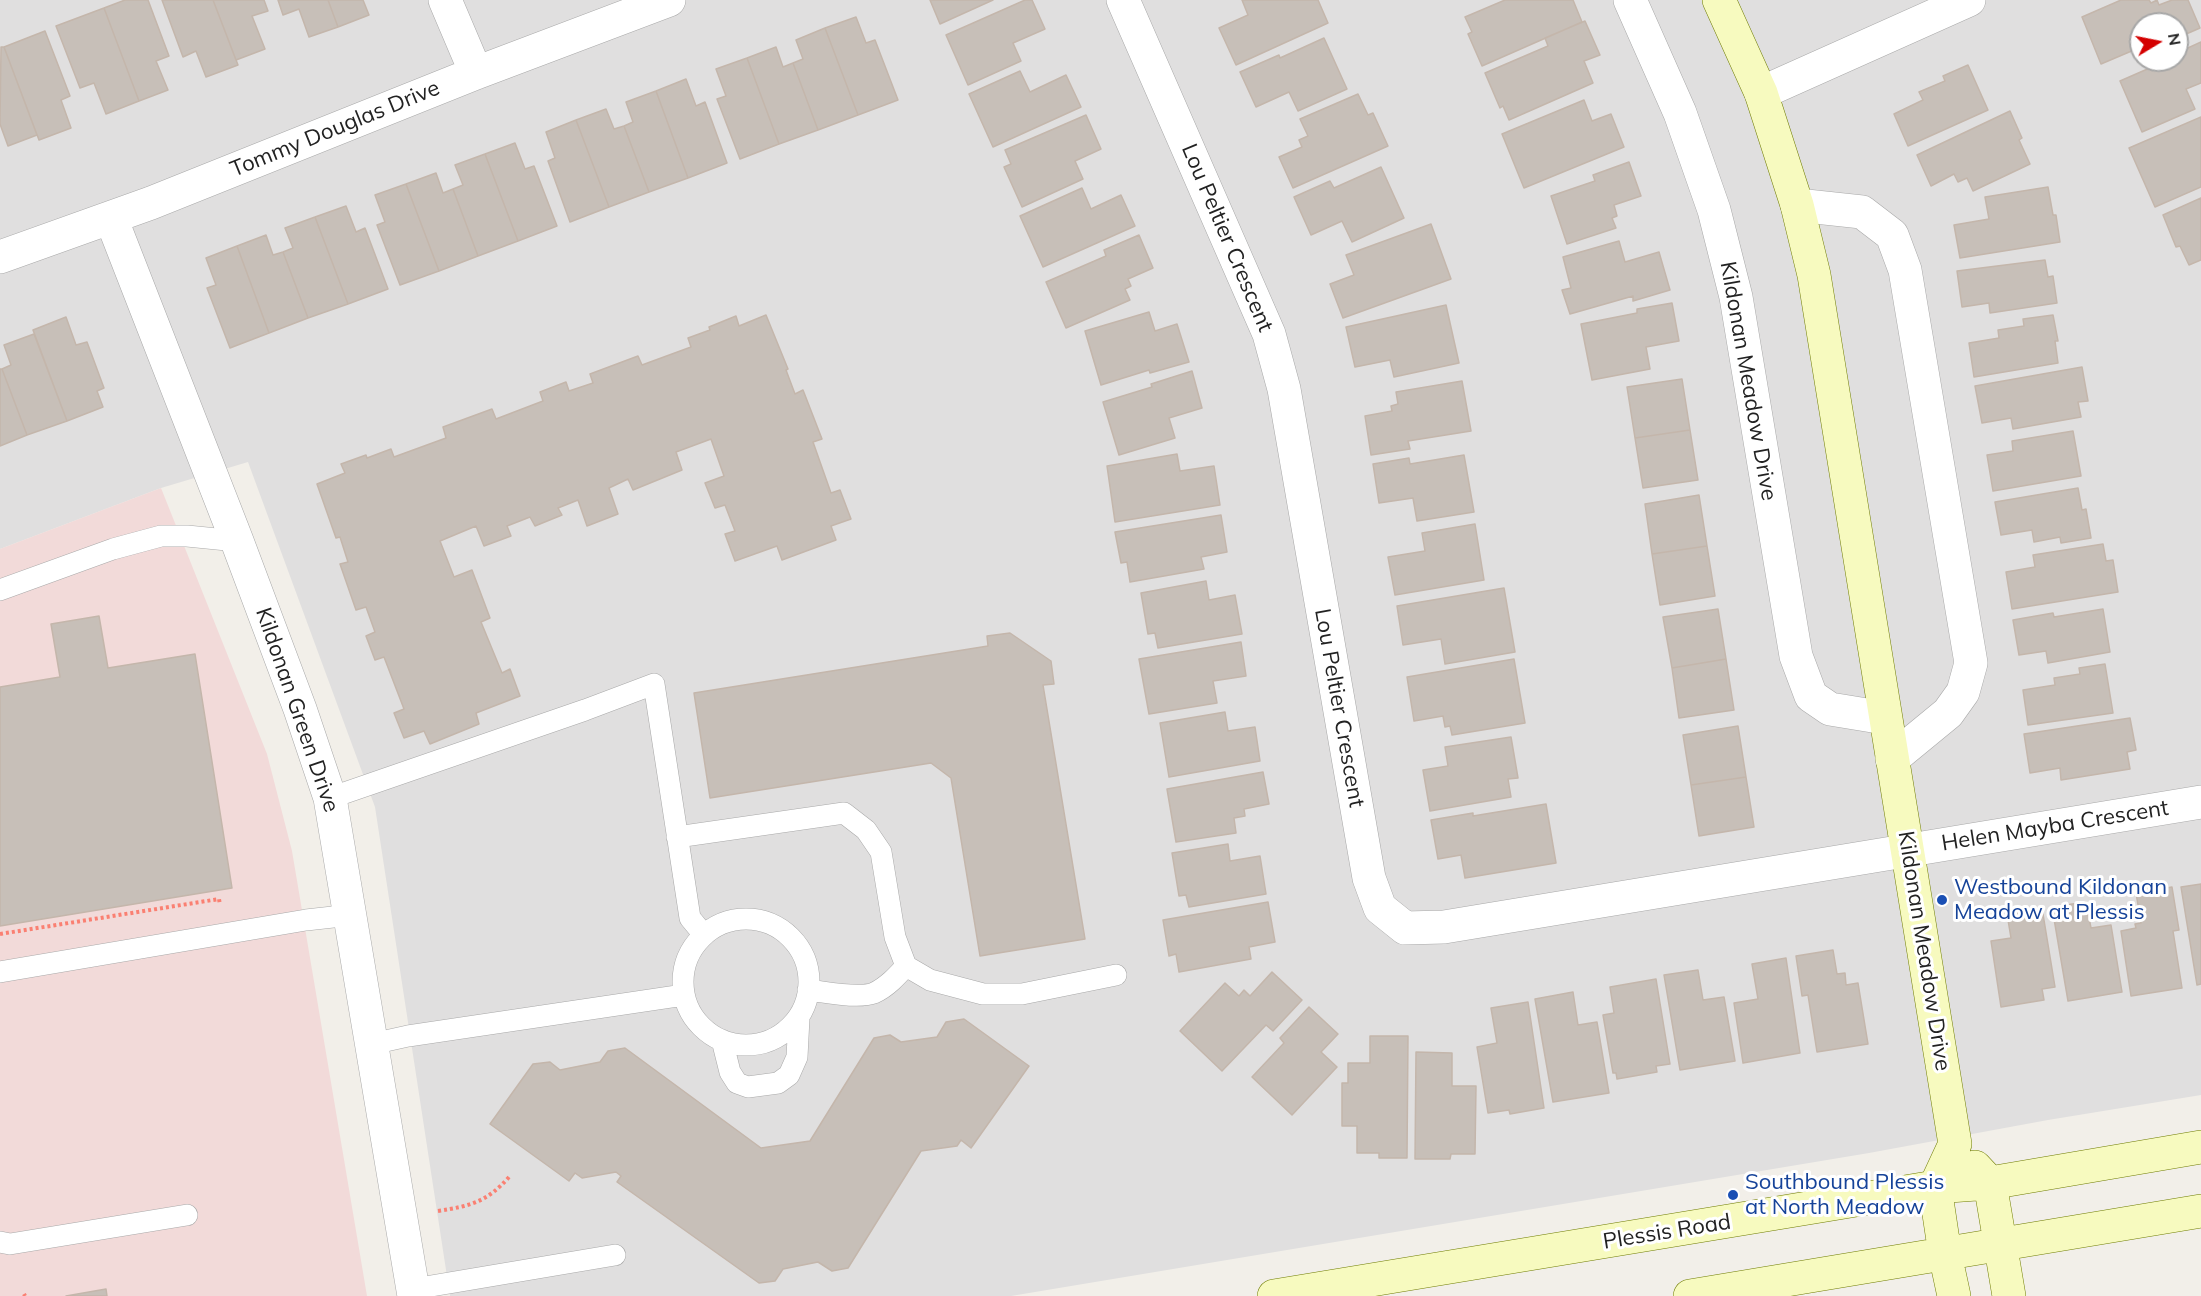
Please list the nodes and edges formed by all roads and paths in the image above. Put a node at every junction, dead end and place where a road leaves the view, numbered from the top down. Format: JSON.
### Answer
{"nodes":[{"id":1,"x":445,"y":0,"type":"edge"},
{"id":2,"x":669,"y":0,"type":"edge"},
{"id":3,"x":1123,"y":0,"type":"edge"},
{"id":4,"x":1630,"y":0,"type":"edge"},
{"id":5,"x":1719,"y":0,"type":"edge"},
{"id":6,"x":1969,"y":0,"type":"edge"},
{"id":7,"x":477,"y":73,"type":"junction"},
{"id":8,"x":1761,"y":93,"type":"junction"},
{"id":9,"x":1797,"y":205,"type":"junction"},
{"id":10,"x":111,"y":218,"type":"junction"},
{"id":11,"x":0,"y":257,"type":"edge"},
{"id":12,"x":237,"y":542,"type":"junction"},
{"id":13,"x":0,"y":590,"type":"edge"},
{"id":14,"x":1885,"y":718,"type":"junction"},
{"id":15,"x":1892,"y":759,"type":"junction"},
{"id":16,"x":330,"y":798,"type":"junction"},
{"id":17,"x":2201,"y":802,"type":"edge"},
{"id":18,"x":678,"y":837,"type":"junction"},
{"id":19,"x":1909,"y":850,"type":"junction"},
{"id":20,"x":221,"y":911,"type":"dead end"},
{"id":21,"x":351,"y":915,"type":"junction"},
{"id":22,"x":0,"y":934,"type":"edge"},
{"id":23,"x":704,"y":935,"type":"junction"},
{"id":24,"x":906,"y":966,"type":"junction"},
{"id":25,"x":0,"y":972,"type":"edge"},
{"id":26,"x":1116,"y":975,"type":"dead end"},
{"id":27,"x":808,"y":990,"type":"junction"},
{"id":28,"x":684,"y":995,"type":"junction"},
{"id":29,"x":799,"y":1018,"type":"junction"},
{"id":30,"x":722,"y":1041,"type":"junction"},
{"id":31,"x":372,"y":1044,"type":"junction"},
{"id":32,"x":1955,"y":1144,"type":"junction"},
{"id":33,"x":2201,"y":1146,"type":"edge"},
{"id":34,"x":509,"y":1177,"type":"dead end"},
{"id":35,"x":1990,"y":1184,"type":"junction"},
{"id":36,"x":1935,"y":1187,"type":"junction"},
{"id":37,"x":438,"y":1211,"type":"dead end"},
{"id":38,"x":2201,"y":1211,"type":"edge"},
{"id":39,"x":187,"y":1215,"type":"dead end"},
{"id":40,"x":0,"y":1242,"type":"edge"},
{"id":41,"x":2001,"y":1244,"type":"junction"},
{"id":42,"x":1945,"y":1254,"type":"junction"},
{"id":43,"x":615,"y":1255,"type":"dead end"},
{"id":44,"x":413,"y":1293,"type":"edge"},
{"id":45,"x":1274,"y":1296,"type":"edge"},
{"id":46,"x":1690,"y":1296,"type":"edge"},
{"id":47,"x":1954,"y":1296,"type":"edge"},
{"id":48,"x":2009,"y":1296,"type":"edge"}],
"edges":[{"from":1,"to":7,"type":"street"},
{"from":2,"to":7,"type":"street","name":"Tommy Douglas Drive"},
{"from":3,"to":19,"type":"street","name":"Lou Peltier Crescent"},
{"from":4,"to":14,"type":"street","name":"Kildonan Meadow Drive"},
{"from":5,"to":8,"type":"street","name":"Kildonan Meadow Drive"},
{"from":6,"to":8,"type":"street"},
{"from":7,"to":10,"type":"street","name":"Tommy Douglas Drive"},
{"from":8,"to":9,"type":"street","name":"Kildonan Meadow Drive"},
{"from":9,"to":14,"type":"street","name":"Kildonan Meadow Drive"},
{"from":9,"to":15,"type":"street"},
{"from":10,"to":11,"type":"street","name":"Tommy Douglas Drive"},
{"from":10,"to":12,"type":"street","name":"Kildonan Green Drive"},
{"from":12,"to":13,"type":"lane"},
{"from":12,"to":16,"type":"street","name":"Kildonan Green Drive"},
{"from":14,"to":15,"type":"street","name":"Kildonan Meadow Drive"},
{"from":15,"to":19,"type":"street","name":"Kildonan Meadow Drive"},
{"from":16,"to":18,"type":"lane"},
{"from":16,"to":21,"type":"street","name":"Kildonan Green Drive"},
{"from":17,"to":19,"type":"street","name":"Helen Mayba Crescent"},
{"from":18,"to":23,"type":"lane"},
{"from":18,"to":24,"type":"lane"},
{"from":19,"to":32,"type":"street","name":"Kildonan Meadow Drive"},
{"from":20,"to":22,"type":"path"},
{"from":21,"to":25,"type":"lane"},
{"from":21,"to":31,"type":"street","name":"Kildonan Green Drive"},
{"from":23,"to":27,"type":"lane"},
{"from":23,"to":28,"type":"lane"},
{"from":24,"to":26,"type":"lane"},
{"from":24,"to":27,"type":"lane"},
{"from":27,"to":29,"type":"lane"},
{"from":28,"to":30,"type":"lane"},
{"from":28,"to":31,"type":"lane"},
{"from":29,"to":30,"type":"lane"},
{"from":29,"to":30,"type":"lane"},
{"from":31,"to":44,"type":"street","name":"Kildonan Green Drive"},
{"from":32,"to":35,"type":"street"},
{"from":32,"to":36,"type":"street"},
{"from":33,"to":35,"type":"street","name":"Plessis Road"},
{"from":34,"to":37,"type":"path"},
{"from":35,"to":36,"type":"street","name":"Plessis Road"},
{"from":35,"to":41,"type":"street"},
{"from":36,"to":42,"type":"street"},
{"from":36,"to":45,"type":"street","name":"Plessis Road"},
{"from":38,"to":41,"type":"street"},
{"from":39,"to":40,"type":"lane"},
{"from":41,"to":42,"type":"street"},
{"from":41,"to":48,"type":"street"},
{"from":42,"to":46,"type":"street"},
{"from":42,"to":47,"type":"street"},
{"from":43,"to":44,"type":"lane"}]}
